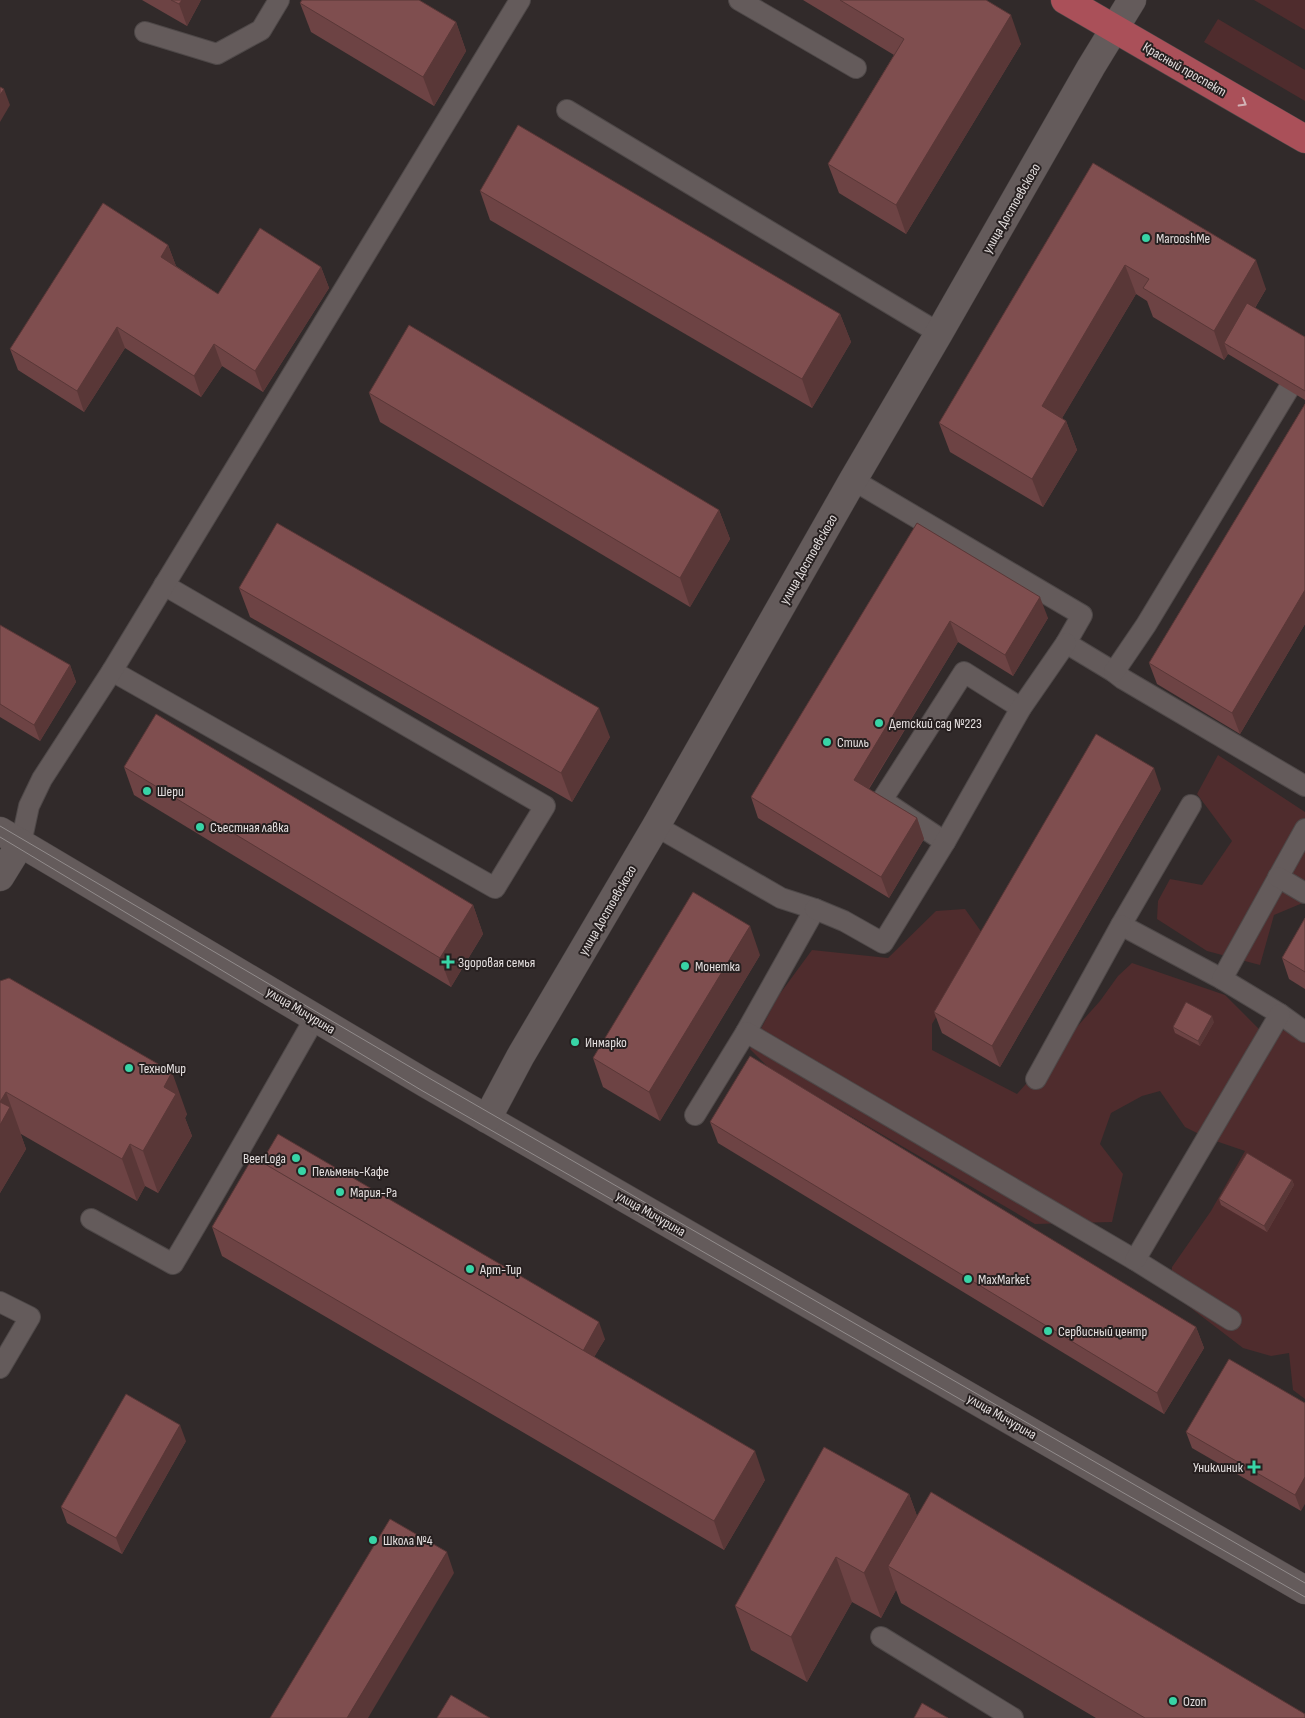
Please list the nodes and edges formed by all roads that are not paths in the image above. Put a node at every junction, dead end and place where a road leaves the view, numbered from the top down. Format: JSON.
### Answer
{"nodes":[{"id":1,"x":278,"y":0,"type":"edge"},
{"id":2,"x":520,"y":0,"type":"edge"},
{"id":3,"x":739,"y":0,"type":"edge"},
{"id":4,"x":1065,"y":0,"type":"edge"},
{"id":5,"x":1132,"y":0,"type":"edge"},
{"id":6,"x":1116,"y":29,"type":"junction"},
{"id":7,"x":145,"y":32,"type":"dead end"},
{"id":8,"x":856,"y":68,"type":"dead end"},
{"id":9,"x":567,"y":110,"type":"dead end"},
{"id":10,"x":1305,"y":139,"type":"edge"},
{"id":11,"x":939,"y":333,"type":"junction"},
{"id":12,"x":1288,"y":390,"type":"edge"},
{"id":13,"x":853,"y":480,"type":"junction"},
{"id":14,"x":164,"y":585,"type":"junction"},
{"id":15,"x":1066,"y":643,"type":"junction"},
{"id":16,"x":112,"y":671,"type":"junction"},
{"id":17,"x":1114,"y":672,"type":"junction"},
{"id":18,"x":1021,"y":708,"type":"junction"},
{"id":19,"x":1305,"y":786,"type":"edge"},
{"id":20,"x":1191,"y":805,"type":"dead end"},
{"id":21,"x":656,"y":826,"type":"junction"},
{"id":22,"x":1305,"y":829,"type":"edge"},
{"id":23,"x":10,"y":837,"type":"edge"},
{"id":24,"x":945,"y":842,"type":"junction"},
{"id":25,"x":0,"y":877,"type":"edge"},
{"id":26,"x":1278,"y":877,"type":"junction"},
{"id":27,"x":1305,"y":893,"type":"edge"},
{"id":28,"x":815,"y":909,"type":"junction"},
{"id":29,"x":1121,"y":925,"type":"junction"},
{"id":30,"x":1222,"y":979,"type":"junction"},
{"id":31,"x":1280,"y":1014,"type":"junction"},
{"id":32,"x":315,"y":1018,"type":"junction"},
{"id":33,"x":746,"y":1032,"type":"junction"},
{"id":34,"x":1305,"y":1032,"type":"edge"},
{"id":35,"x":1036,"y":1079,"type":"dead end"},
{"id":36,"x":695,"y":1115,"type":"dead end"},
{"id":37,"x":487,"y":1119,"type":"junction"},
{"id":38,"x":90,"y":1219,"type":"dead end"},
{"id":39,"x":1135,"y":1260,"type":"junction"},
{"id":40,"x":0,"y":1302,"type":"edge"},
{"id":41,"x":1231,"y":1320,"type":"dead end"},
{"id":42,"x":0,"y":1368,"type":"edge"},
{"id":43,"x":1305,"y":1590,"type":"edge"},
{"id":44,"x":881,"y":1637,"type":"dead end"},
{"id":45,"x":1013,"y":1718,"type":"edge"}],
"edges":[{"from":1,"to":7,"type":"lane"},
{"from":2,"to":14,"type":"lane"},
{"from":3,"to":8,"type":"lane"},
{"from":4,"to":6,"type":"main road","name":"Красный проспект"},
{"from":5,"to":6,"type":"street","name":"улица Достоевского"},
{"from":6,"to":10,"type":"main road","name":"Красный проспект","one_way":true},
{"from":6,"to":11,"type":"street","name":"улица Достоевского"},
{"from":9,"to":11,"type":"lane"},
{"from":11,"to":13,"type":"street","name":"улица Достоевского"},
{"from":12,"to":17,"type":"lane"},
{"from":13,"to":15,"type":"lane"},
{"from":13,"to":21,"type":"street","name":"улица Достоевского"},
{"from":14,"to":16,"type":"lane"},
{"from":14,"to":16,"type":"lane"},
{"from":15,"to":17,"type":"lane"},
{"from":15,"to":18,"type":"lane"},
{"from":16,"to":23,"type":"lane"},
{"from":17,"to":19,"type":"lane"},
{"from":18,"to":24,"type":"lane"},
{"from":18,"to":24,"type":"lane"},
{"from":20,"to":29,"type":"lane"},
{"from":21,"to":28,"type":"lane"},
{"from":21,"to":37,"type":"street","name":"улица Достоевского"},
{"from":22,"to":26,"type":"lane"},
{"from":23,"to":25,"type":"street"},
{"from":23,"to":32,"type":"street","name":"улица Мичурина"},
{"from":24,"to":28,"type":"lane"},
{"from":26,"to":27,"type":"lane"},
{"from":26,"to":30,"type":"lane"},
{"from":28,"to":33,"type":"lane"},
{"from":29,"to":30,"type":"lane"},
{"from":29,"to":35,"type":"lane"},
{"from":30,"to":31,"type":"lane"},
{"from":31,"to":34,"type":"lane"},
{"from":31,"to":39,"type":"lane"},
{"from":32,"to":37,"type":"street","name":"улица Мичурина"},
{"from":32,"to":38,"type":"lane"},
{"from":33,"to":36,"type":"lane"},
{"from":33,"to":39,"type":"lane"},
{"from":37,"to":43,"type":"street","name":"улица Мичурина"},
{"from":39,"to":41,"type":"lane"},
{"from":40,"to":42,"type":"lane"},
{"from":44,"to":45,"type":"lane"}]}
